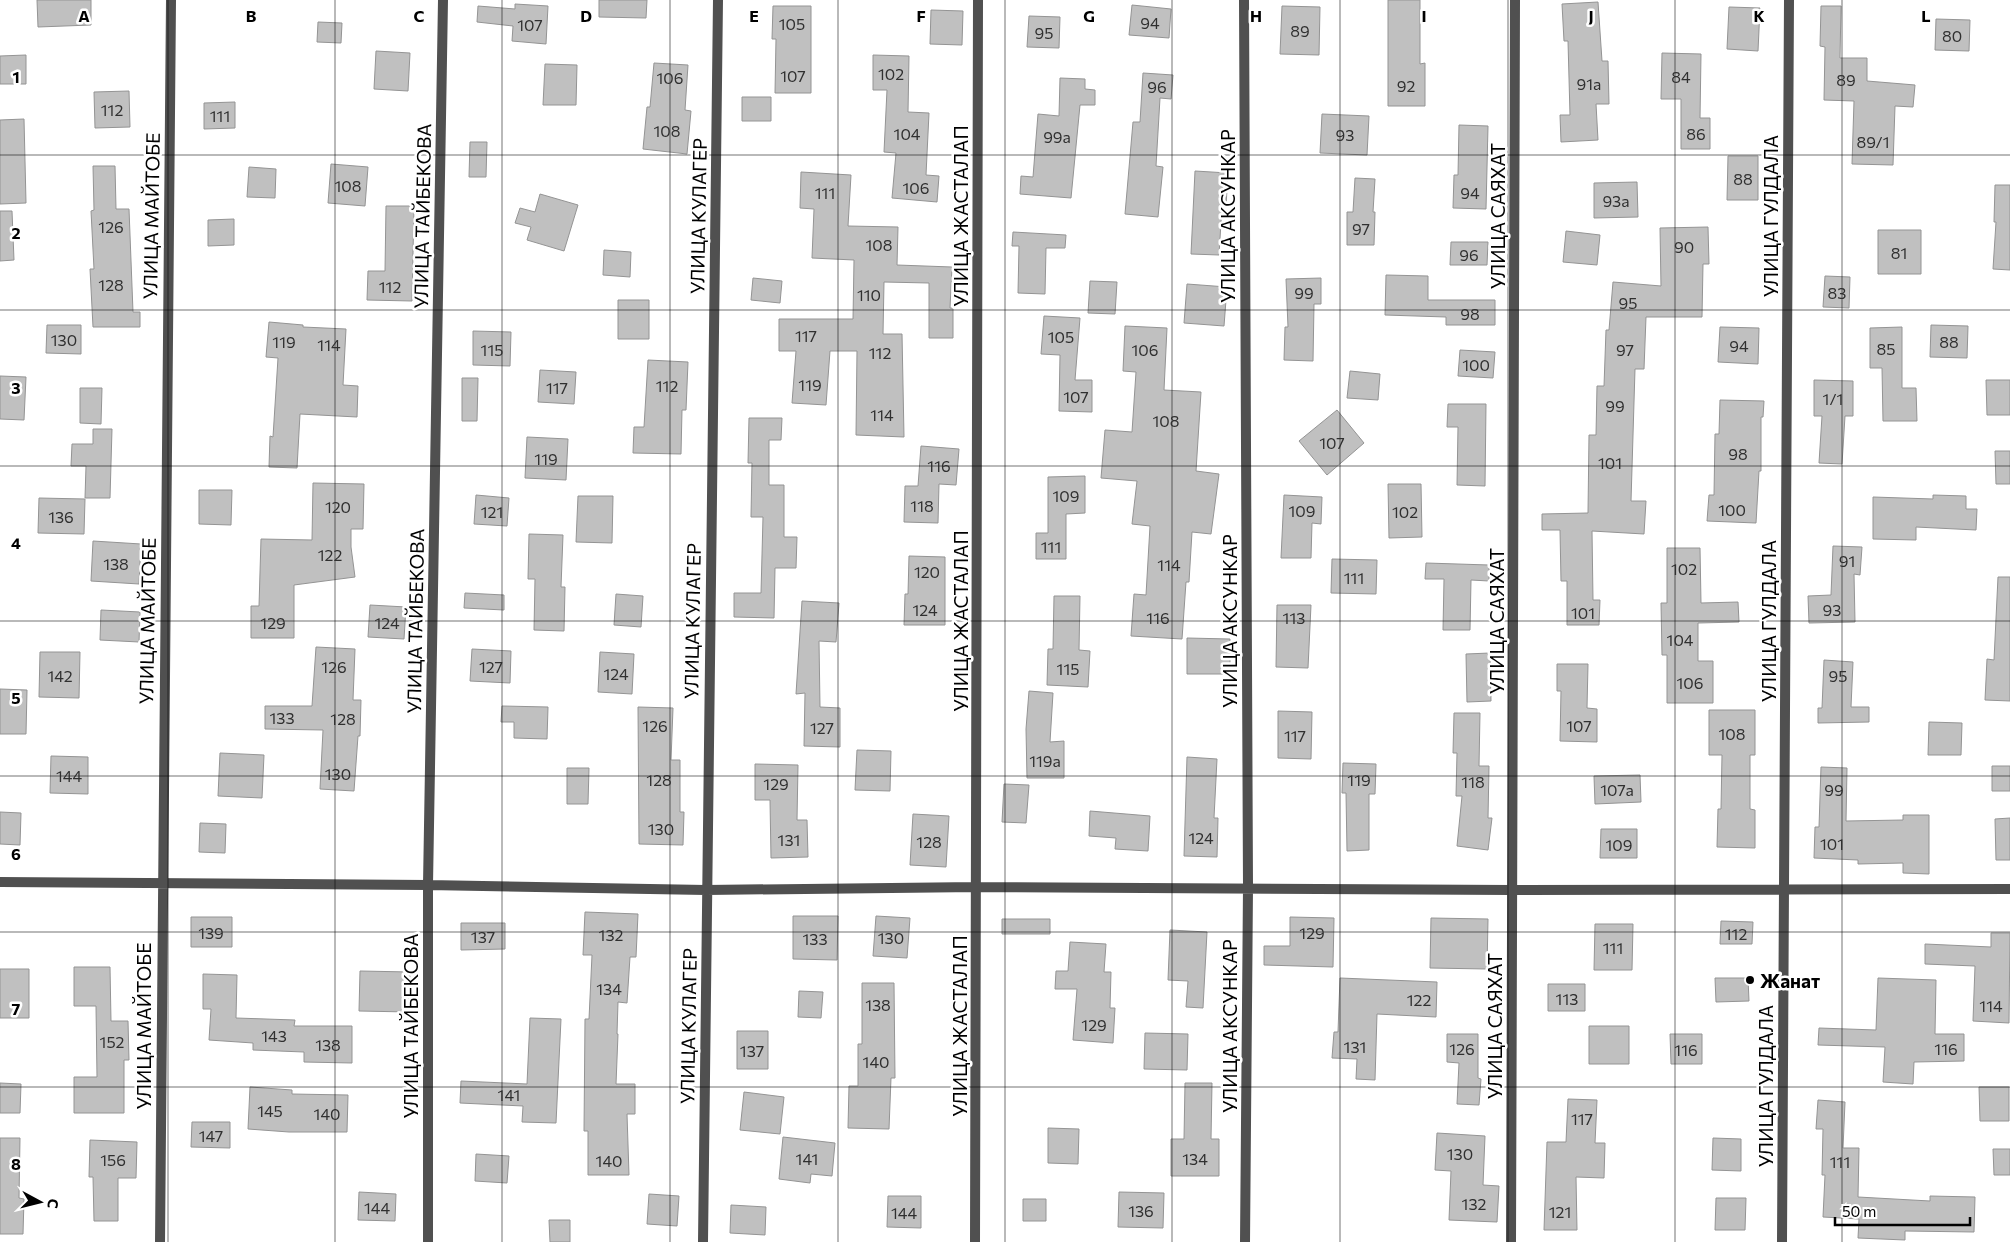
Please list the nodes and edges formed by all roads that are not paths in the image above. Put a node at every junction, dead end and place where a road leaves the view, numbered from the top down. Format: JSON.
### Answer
{"nodes":[{"id":1,"x":171,"y":0,"type":"edge"},
{"id":2,"x":443,"y":0,"type":"edge"},
{"id":3,"x":718,"y":0,"type":"edge"},
{"id":4,"x":978,"y":0,"type":"edge"},
{"id":5,"x":1244,"y":0,"type":"edge"},
{"id":6,"x":1515,"y":0,"type":"edge"},
{"id":7,"x":1789,"y":0,"type":"edge"},
{"id":8,"x":0,"y":882,"type":"edge"},
{"id":9,"x":162,"y":884,"type":"junction"},
{"id":10,"x":428,"y":886,"type":"junction"},
{"id":11,"x":977,"y":887,"type":"junction"},
{"id":12,"x":1248,"y":887,"type":"junction"},
{"id":13,"x":2010,"y":889,"type":"edge"},
{"id":14,"x":706,"y":890,"type":"junction"},
{"id":15,"x":1512,"y":890,"type":"junction"},
{"id":16,"x":1785,"y":890,"type":"junction"},
{"id":17,"x":160,"y":1242,"type":"edge"},
{"id":18,"x":428,"y":1242,"type":"edge"},
{"id":19,"x":703,"y":1242,"type":"edge"},
{"id":20,"x":976,"y":1242,"type":"edge"},
{"id":21,"x":1245,"y":1242,"type":"edge"},
{"id":22,"x":1511,"y":1242,"type":"edge"},
{"id":23,"x":1782,"y":1242,"type":"edge"}],
"edges":[{"from":1,"to":9,"type":"street","name":"УЛИЦА МАЙТОБЕ"},
{"from":2,"to":10,"type":"street","name":"УЛИЦА ТАЙБЕКОВА"},
{"from":3,"to":14,"type":"street","name":"УЛИЦА КУЛАГЕР"},
{"from":4,"to":11,"type":"street","name":"УЛИЦА ЖАСТАЛАП"},
{"from":5,"to":12,"type":"street","name":"УЛИЦА АКСУНКАР"},
{"from":6,"to":15,"type":"street","name":"УЛИЦА САЯХАТ"},
{"from":7,"to":16,"type":"street","name":"УЛИЦА ГУЛДАЛА"},
{"from":8,"to":9,"type":"street"},
{"from":9,"to":10,"type":"street"},
{"from":9,"to":17,"type":"street","name":"УЛИЦА МАЙТОБЕ"},
{"from":10,"to":14,"type":"street"},
{"from":10,"to":18,"type":"street","name":"УЛИЦА ТАЙБЕКОВА"},
{"from":11,"to":12,"type":"street"},
{"from":11,"to":14,"type":"street"},
{"from":11,"to":20,"type":"street","name":"УЛИЦА ЖАСТАЛАП"},
{"from":12,"to":15,"type":"street"},
{"from":12,"to":21,"type":"street","name":"УЛИЦА АКСУНКАР"},
{"from":13,"to":16,"type":"street"},
{"from":14,"to":19,"type":"street","name":"УЛИЦА КУЛАГЕР"},
{"from":15,"to":16,"type":"street"},
{"from":15,"to":22,"type":"street","name":"УЛИЦА САЯХАТ"},
{"from":16,"to":23,"type":"street","name":"УЛИЦА ГУЛДАЛА"}]}
